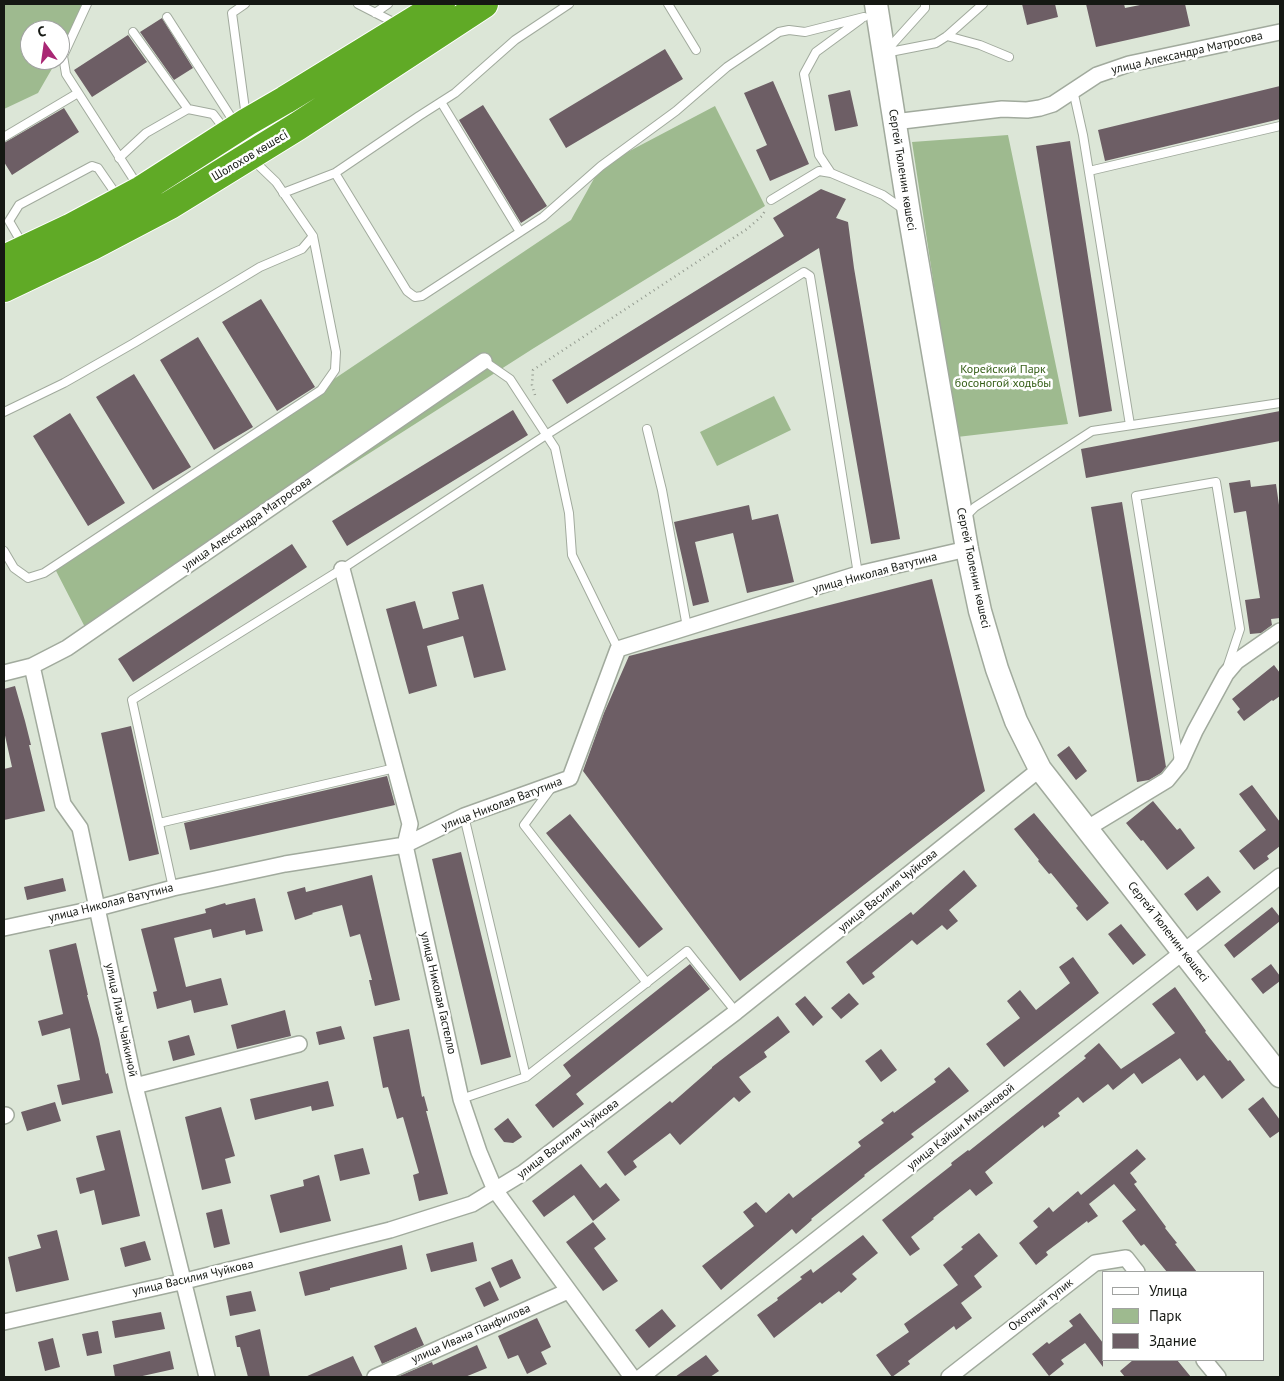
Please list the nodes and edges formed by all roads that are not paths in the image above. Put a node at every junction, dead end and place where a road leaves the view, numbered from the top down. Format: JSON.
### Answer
{"nodes":[{"id":1,"x":87,"y":4,"type":"edge"},
{"id":2,"x":245,"y":4,"type":"edge"},
{"id":3,"x":358,"y":4,"type":"edge"},
{"id":4,"x":388,"y":4,"type":"edge"},
{"id":5,"x":440,"y":4,"type":"edge"},
{"id":6,"x":484,"y":4,"type":"edge"},
{"id":7,"x":569,"y":4,"type":"edge"},
{"id":8,"x":668,"y":4,"type":"edge"},
{"id":9,"x":925,"y":4,"type":"edge"},
{"id":10,"x":983,"y":4,"type":"edge"},
{"id":11,"x":872,"y":12,"type":"edge"},
{"id":12,"x":375,"y":13,"type":"junction"},
{"id":13,"x":167,"y":17,"type":"dead end"},
{"id":14,"x":403,"y":27,"type":"junction"},
{"id":15,"x":133,"y":32,"type":"dead end"},
{"id":16,"x":1280,"y":32,"type":"edge"},
{"id":17,"x":947,"y":36,"type":"junction"},
{"id":18,"x":696,"y":50,"type":"dead end"},
{"id":19,"x":883,"y":54,"type":"junction"},
{"id":20,"x":1009,"y":57,"type":"dead end"},
{"id":21,"x":1073,"y":90,"type":"junction"},
{"id":22,"x":78,"y":93,"type":"junction"},
{"id":23,"x":441,"y":102,"type":"junction"},
{"id":24,"x":188,"y":109,"type":"junction"},
{"id":25,"x":894,"y":122,"type":"junction"},
{"id":26,"x":1280,"y":126,"type":"edge"},
{"id":27,"x":238,"y":129,"type":"junction"},
{"id":28,"x":4,"y":138,"type":"edge"},
{"id":29,"x":248,"y":156,"type":"junction"},
{"id":30,"x":118,"y":158,"type":"junction"},
{"id":31,"x":1089,"y":171,"type":"junction"},
{"id":32,"x":335,"y":172,"type":"junction"},
{"id":33,"x":830,"y":173,"type":"junction"},
{"id":34,"x":283,"y":193,"type":"junction"},
{"id":35,"x":131,"y":195,"type":"junction"},
{"id":36,"x":771,"y":200,"type":"road end"},
{"id":37,"x":4,"y":213,"type":"edge"},
{"id":38,"x":909,"y":213,"type":"junction"},
{"id":39,"x":9,"y":221,"type":"junction"},
{"id":40,"x":520,"y":232,"type":"junction"},
{"id":41,"x":312,"y":236,"type":"junction"},
{"id":42,"x":12,"y":253,"type":"edge"},
{"id":43,"x":4,"y":288,"type":"edge"},
{"id":44,"x":484,"y":361,"type":"joint"},
{"id":45,"x":1280,"y":403,"type":"edge"},
{"id":46,"x":4,"y":412,"type":"edge"},
{"id":47,"x":1130,"y":425,"type":"junction"},
{"id":48,"x":646,"y":429,"type":"dead end"},
{"id":49,"x":546,"y":434,"type":"junction"},
{"id":50,"x":962,"y":520,"type":"junction"},
{"id":51,"x":967,"y":549,"type":"junction"},
{"id":52,"x":4,"y":551,"type":"edge"},
{"id":53,"x":342,"y":569,"type":"junction"},
{"id":54,"x":858,"y":574,"type":"junction"},
{"id":55,"x":687,"y":627,"type":"junction"},
{"id":56,"x":1280,"y":631,"type":"edge"},
{"id":57,"x":618,"y":649,"type":"junction"},
{"id":58,"x":32,"y":666,"type":"junction"},
{"id":59,"x":4,"y":673,"type":"edge"},
{"id":60,"x":1226,"y":674,"type":"junction"},
{"id":61,"x":1180,"y":764,"type":"junction"},
{"id":62,"x":395,"y":768,"type":"junction"},
{"id":63,"x":1040,"y":770,"type":"junction"},
{"id":64,"x":555,"y":783,"type":"junction"},
{"id":65,"x":464,"y":816,"type":"junction"},
{"id":66,"x":159,"y":823,"type":"junction"},
{"id":67,"x":1086,"y":829,"type":"junction"},
{"id":68,"x":404,"y":845,"type":"junction"},
{"id":69,"x":1280,"y":876,"type":"edge"},
{"id":70,"x":173,"y":888,"type":"junction"},
{"id":71,"x":98,"y":908,"type":"junction"},
{"id":72,"x":4,"y":928,"type":"edge"},
{"id":73,"x":1184,"y":952,"type":"junction"},
{"id":74,"x":647,"y":983,"type":"junction"},
{"id":75,"x":736,"y":1012,"type":"junction"},
{"id":76,"x":299,"y":1044,"type":"dead end"},
{"id":77,"x":1280,"y":1076,"type":"edge"},
{"id":78,"x":526,"y":1077,"type":"junction"},
{"id":79,"x":135,"y":1086,"type":"junction"},
{"id":80,"x":461,"y":1099,"type":"junction"},
{"id":81,"x":496,"y":1190,"type":"junction"},
{"id":82,"x":1136,"y":1271,"type":"edge"},
{"id":83,"x":185,"y":1281,"type":"junction"},
{"id":84,"x":568,"y":1291,"type":"junction"},
{"id":85,"x":4,"y":1322,"type":"edge"},
{"id":86,"x":1205,"y":1361,"type":"edge"},
{"id":87,"x":207,"y":1377,"type":"edge"},
{"id":88,"x":375,"y":1377,"type":"edge"},
{"id":89,"x":632,"y":1377,"type":"edge"},
{"id":90,"x":641,"y":1377,"type":"edge"},
{"id":91,"x":949,"y":1377,"type":"edge"},
{"id":92,"x":1218,"y":1377,"type":"edge"}],
"edges":[{"from":1,"to":22,"type":"lane"},
{"from":2,"to":27,"type":"lane"},
{"from":3,"to":12,"type":"lane"},
{"from":4,"to":12,"type":"lane"},
{"from":5,"to":14,"type":"highway"},
{"from":6,"to":29,"type":"highway","name":"Шолохов көшесі"},
{"from":7,"to":23,"type":"lane"},
{"from":8,"to":18,"type":"lane"},
{"from":9,"to":19,"type":"lane"},
{"from":10,"to":17,"type":"lane"},
{"from":11,"to":19,"type":"main road","name":"Сергей Тюленин көшесі"},
{"from":11,"to":33,"type":"lane"},
{"from":11,"to":40,"type":"lane"},
{"from":12,"to":14,"type":"lane"},
{"from":13,"to":27,"type":"lane"},
{"from":14,"to":27,"type":"highway"},
{"from":15,"to":24,"type":"lane"},
{"from":16,"to":21,"type":"street","name":"улица Александра Матросова"},
{"from":17,"to":19,"type":"lane"},
{"from":17,"to":20,"type":"lane"},
{"from":19,"to":25,"type":"main road","name":"Сергей Тюленин көшесі"},
{"from":21,"to":25,"type":"street","name":"улица Александра Матросова"},
{"from":21,"to":31,"type":"lane"},
{"from":22,"to":28,"type":"lane"},
{"from":22,"to":30,"type":"lane"},
{"from":23,"to":32,"type":"lane"},
{"from":23,"to":40,"type":"lane"},
{"from":24,"to":27,"type":"lane"},
{"from":24,"to":30,"type":"lane"},
{"from":25,"to":38,"type":"main road","name":"Сергей Тюленин көшесі"},
{"from":26,"to":31,"type":"lane"},
{"from":27,"to":35,"type":"highway"},
{"from":29,"to":34,"type":"lane"},
{"from":29,"to":43,"type":"highway","name":"Шолохов көшесі"},
{"from":30,"to":35,"type":"lane"},
{"from":31,"to":47,"type":"lane"},
{"from":32,"to":34,"type":"lane"},
{"from":32,"to":40,"type":"lane"},
{"from":33,"to":36,"type":"lane"},
{"from":33,"to":38,"type":"lane"},
{"from":34,"to":41,"type":"lane"},
{"from":35,"to":39,"type":"lane"},
{"from":35,"to":42,"type":"highway"},
{"from":37,"to":39,"type":"lane"},
{"from":38,"to":50,"type":"main road","name":"Сергей Тюленин көшесі"},
{"from":39,"to":42,"type":"lane"},
{"from":41,"to":46,"type":"lane"},
{"from":41,"to":52,"type":"lane"},
{"from":44,"to":49,"type":"lane"},
{"from":44,"to":58,"type":"street","name":"улица Александра Матросова"},
{"from":45,"to":47,"type":"lane"},
{"from":47,"to":50,"type":"lane"},
{"from":48,"to":55,"type":"lane"},
{"from":49,"to":53,"type":"lane"},
{"from":49,"to":54,"type":"lane"},
{"from":49,"to":57,"type":"lane"},
{"from":50,"to":51,"type":"main road","name":"Сергей Тюленин көшесі"},
{"from":51,"to":54,"type":"street","name":"улица Николая Ватутина"},
{"from":51,"to":63,"type":"main road","name":"Сергей Тюленин көшесі"},
{"from":53,"to":62,"type":"street","name":"улица Николая Гастелло"},
{"from":53,"to":66,"type":"lane"},
{"from":54,"to":55,"type":"street","name":"улица Николая Ватутина"},
{"from":55,"to":57,"type":"street","name":"улица Николая Ватутина"},
{"from":56,"to":60,"type":"street"},
{"from":57,"to":64,"type":"street","name":"улица Николая Ватутина"},
{"from":58,"to":59,"type":"street","name":"улица Александра Матросова"},
{"from":58,"to":71,"type":"street","name":"улица Лизы Чайкиной"},
{"from":60,"to":61,"type":"street"},
{"from":60,"to":61,"type":"lane"},
{"from":61,"to":67,"type":"street"},
{"from":62,"to":66,"type":"lane"},
{"from":62,"to":68,"type":"street","name":"улица Николая Гастелло"},
{"from":63,"to":67,"type":"main road","name":"Сергей Тюленин көшесі"},
{"from":63,"to":75,"type":"street","name":"улица Василия Чуйкова"},
{"from":64,"to":65,"type":"street","name":"улица Николая Ватутина"},
{"from":64,"to":74,"type":"lane"},
{"from":65,"to":68,"type":"street","name":"улица Николая Ватутина"},
{"from":65,"to":78,"type":"lane"},
{"from":66,"to":70,"type":"lane"},
{"from":67,"to":73,"type":"main road","name":"Сергей Тюленин көшесі"},
{"from":68,"to":70,"type":"street","name":"улица Николая Ватутина"},
{"from":68,"to":80,"type":"street","name":"улица Николая Гастелло"},
{"from":69,"to":73,"type":"street","name":"улица Кайши Михановой"},
{"from":70,"to":71,"type":"street","name":"улица Николая Ватутина"},
{"from":71,"to":72,"type":"street","name":"улица Николая Ватутина"},
{"from":71,"to":79,"type":"street","name":"улица Лизы Чайкиной"},
{"from":73,"to":77,"type":"main road","name":"Сергей Тюленин көшесі"},
{"from":73,"to":90,"type":"street","name":"улица Кайши Михановой"},
{"from":74,"to":75,"type":"lane"},
{"from":74,"to":78,"type":"lane"},
{"from":75,"to":81,"type":"street","name":"улица Василия Чуйкова"},
{"from":76,"to":79,"type":"street"},
{"from":78,"to":80,"type":"lane"},
{"from":79,"to":83,"type":"street","name":"улица Лизы Чайкиной"},
{"from":80,"to":81,"type":"street","name":"улица Николая Гастелло"},
{"from":81,"to":83,"type":"street","name":"улица Василия Чуйкова"},
{"from":81,"to":84,"type":"street","name":"улица Николая Гастелло"},
{"from":82,"to":91,"type":"street","name":"Охотный тупик"},
{"from":83,"to":85,"type":"street","name":"улица Василия Чуйкова"},
{"from":83,"to":87,"type":"street","name":"улица Лизы Чайкиной"},
{"from":84,"to":88,"type":"street","name":"улица Ивана Панфилова"},
{"from":84,"to":89,"type":"street","name":"улица Николая Гастелло"},
{"from":86,"to":92,"type":"street"}]}
